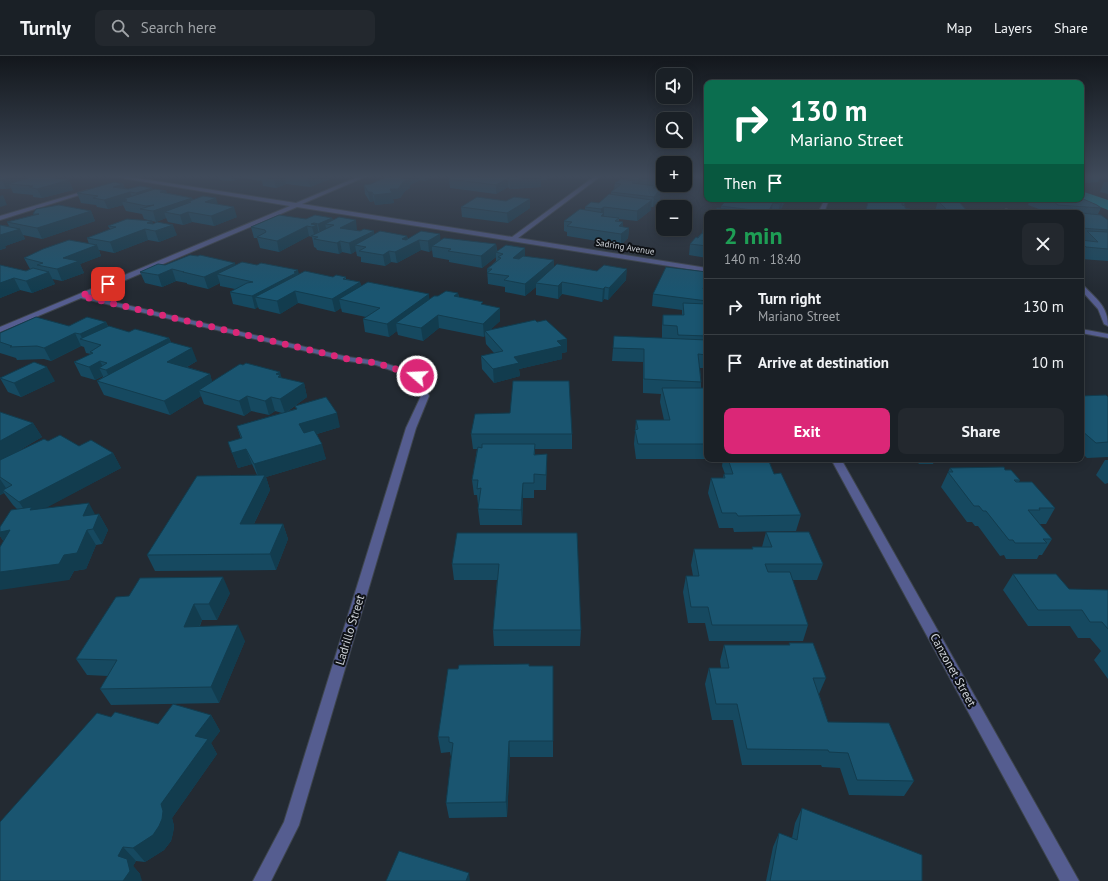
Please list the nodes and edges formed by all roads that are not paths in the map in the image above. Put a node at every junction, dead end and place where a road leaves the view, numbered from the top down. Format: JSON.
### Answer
{"nodes":[{"id":1,"x":12,"y":214,"type":"edge"},
{"id":2,"x":274,"y":214,"type":"edge"},
{"id":3,"x":357,"y":214,"type":"edge"},
{"id":4,"x":547,"y":214,"type":"edge"},
{"id":5,"x":0,"y":218,"type":"edge"},
{"id":6,"x":513,"y":239,"type":"junction"},
{"id":7,"x":704,"y":270,"type":"edge"},
{"id":8,"x":1084,"y":289,"type":"edge"},
{"id":9,"x":81,"y":296,"type":"junction"},
{"id":10,"x":1108,"y":324,"type":"edge"},
{"id":11,"x":0,"y":330,"type":"edge"},
{"id":12,"x":1084,"y":332,"type":"edge"},
{"id":13,"x":1108,"y":336,"type":"edge"},
{"id":14,"x":838,"y":462,"type":"edge"},
{"id":15,"x":262,"y":881,"type":"edge"},
{"id":16,"x":1070,"y":881,"type":"edge"}],
"edges":[{"from":1,"to":5,"type":"street"},
{"from":2,"to":9,"type":"street"},
{"from":3,"to":6,"type":"street","name":"Sadring Avenue"},
{"from":4,"to":6,"type":"street"},
{"from":6,"to":7,"type":"street","name":"Sadring Avenue"},
{"from":8,"to":10,"type":"street"},
{"from":9,"to":11,"type":"street"},
{"from":9,"to":15,"type":"street","name":"Ladrillo Street"},
{"from":12,"to":13,"type":"street"},
{"from":14,"to":16,"type":"street","name":"Canzonet Street"}]}
